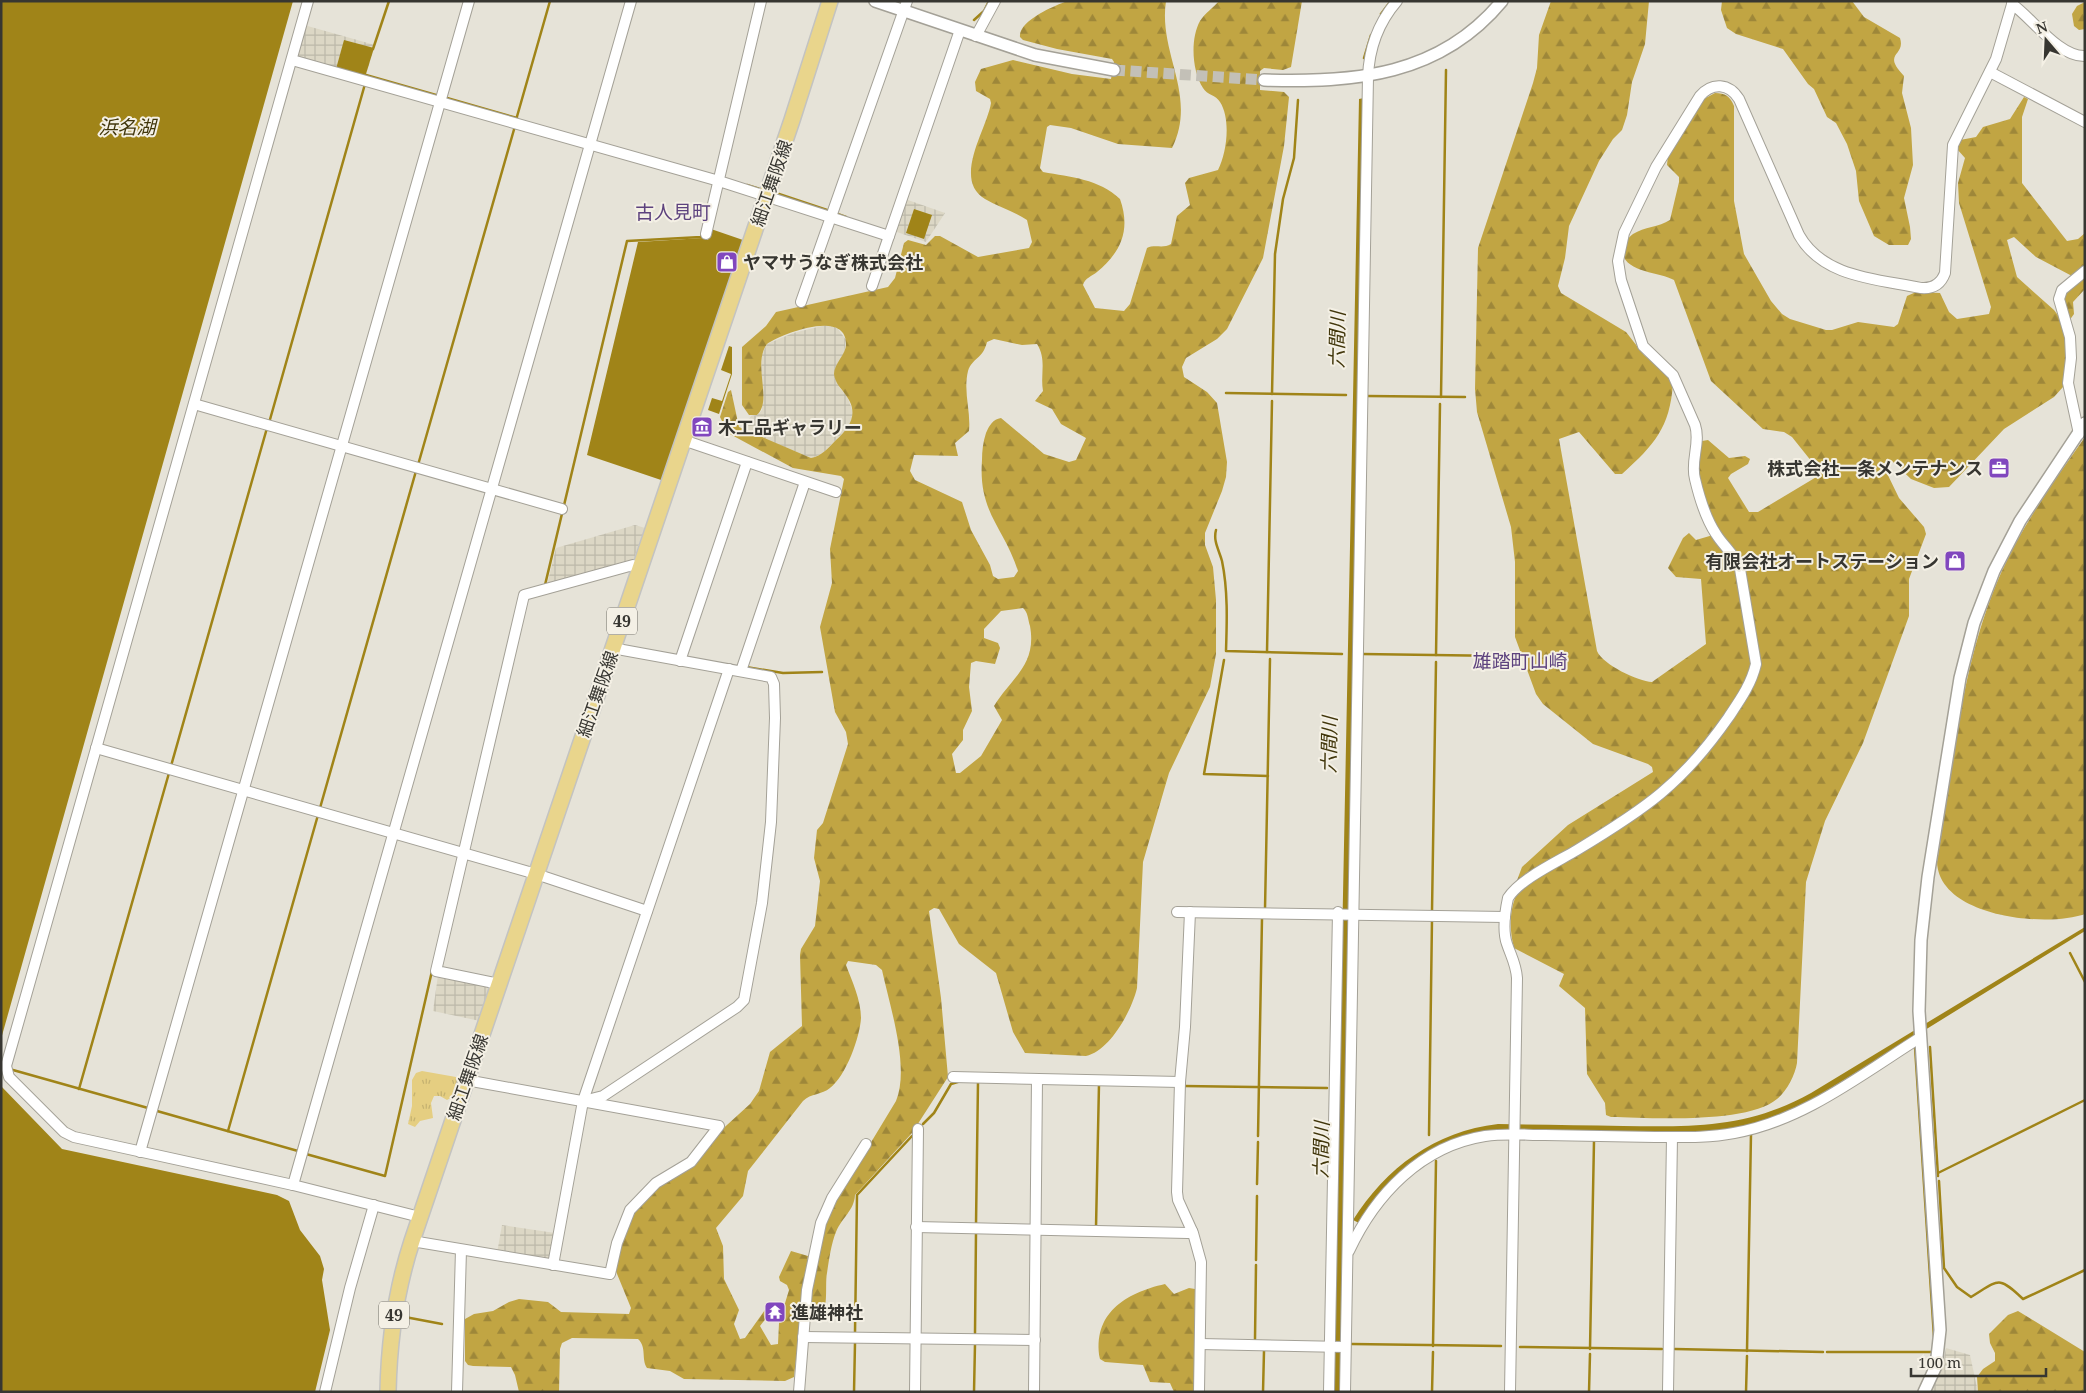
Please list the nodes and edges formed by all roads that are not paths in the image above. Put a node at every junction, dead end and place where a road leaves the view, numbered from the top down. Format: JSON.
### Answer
{"nodes":[{"id":1,"x":308,"y":1,"type":"edge"},
{"id":2,"x":469,"y":1,"type":"edge"},
{"id":3,"x":631,"y":1,"type":"edge"},
{"id":4,"x":761,"y":1,"type":"edge"},
{"id":5,"x":830,"y":1,"type":"edge"},
{"id":6,"x":875,"y":1,"type":"edge"},
{"id":7,"x":994,"y":1,"type":"edge"},
{"id":8,"x":1397,"y":1,"type":"edge"},
{"id":9,"x":1502,"y":1,"type":"edge"},
{"id":10,"x":2012,"y":3,"type":"edge"},
{"id":11,"x":905,"y":6,"type":"edge"},
{"id":12,"x":960,"y":30,"type":"junction"},
{"id":13,"x":976,"y":36,"type":"junction"},
{"id":14,"x":2085,"y":56,"type":"edge"},
{"id":15,"x":292,"y":60,"type":"junction"},
{"id":16,"x":1114,"y":70,"type":"tunnel mouth"},
{"id":17,"x":1990,"y":72,"type":"junction"},
{"id":18,"x":1368,"y":77,"type":"junction"},
{"id":19,"x":1264,"y":80,"type":"tunnel mouth"},
{"id":20,"x":440,"y":102,"type":"junction"},
{"id":21,"x":2085,"y":122,"type":"edge"},
{"id":22,"x":590,"y":144,"type":"junction"},
{"id":23,"x":719,"y":181,"type":"junction"},
{"id":24,"x":766,"y":195,"type":"junction"},
{"id":25,"x":831,"y":217,"type":"junction"},
{"id":26,"x":706,"y":234,"type":"dead end"},
{"id":27,"x":889,"y":236,"type":"junction"},
{"id":28,"x":2085,"y":271,"type":"edge"},
{"id":29,"x":872,"y":286,"type":"dead end"},
{"id":30,"x":801,"y":302,"type":"dead end"},
{"id":31,"x":194,"y":404,"type":"junction"},
{"id":32,"x":2085,"y":423,"type":"edge"},
{"id":33,"x":2078,"y":434,"type":"junction"},
{"id":34,"x":683,"y":440,"type":"junction"},
{"id":35,"x":342,"y":446,"type":"junction"},
{"id":36,"x":747,"y":462,"type":"junction"},
{"id":37,"x":805,"y":482,"type":"junction"},
{"id":38,"x":491,"y":489,"type":"junction"},
{"id":39,"x":836,"y":492,"type":"dead end"},
{"id":40,"x":562,"y":509,"type":"dead end"},
{"id":41,"x":640,"y":568,"type":"junction"},
{"id":42,"x":612,"y":648,"type":"junction"},
{"id":43,"x":680,"y":661,"type":"junction"},
{"id":44,"x":730,"y":669,"type":"junction"},
{"id":45,"x":741,"y":671,"type":"junction"},
{"id":46,"x":96,"y":748,"type":"junction"},
{"id":47,"x":244,"y":790,"type":"junction"},
{"id":48,"x":393,"y":833,"type":"junction"},
{"id":49,"x":464,"y":853,"type":"junction"},
{"id":50,"x":536,"y":874,"type":"junction"},
{"id":51,"x":647,"y":911,"type":"junction"},
{"id":52,"x":1176,"y":912,"type":"dead end"},
{"id":53,"x":1190,"y":912,"type":"junction"},
{"id":54,"x":1344,"y":915,"type":"junction"},
{"id":55,"x":1504,"y":917,"type":"junction"},
{"id":56,"x":499,"y":984,"type":"junction"},
{"id":57,"x":1921,"y":1032,"type":"junction"},
{"id":58,"x":953,"y":1077,"type":"dead end"},
{"id":59,"x":1037,"y":1079,"type":"junction"},
{"id":60,"x":466,"y":1080,"type":"junction"},
{"id":61,"x":1180,"y":1082,"type":"junction"},
{"id":62,"x":583,"y":1101,"type":"junction"},
{"id":63,"x":918,"y":1129,"type":"dead end"},
{"id":64,"x":1514,"y":1130,"type":"junction"},
{"id":65,"x":1672,"y":1137,"type":"junction"},
{"id":66,"x":866,"y":1144,"type":"dead end"},
{"id":67,"x":140,"y":1152,"type":"junction"},
{"id":68,"x":292,"y":1185,"type":"junction"},
{"id":69,"x":374,"y":1205,"type":"junction"},
{"id":70,"x":420,"y":1217,"type":"junction"},
{"id":71,"x":916,"y":1227,"type":"junction"},
{"id":72,"x":1036,"y":1229,"type":"junction"},
{"id":73,"x":1192,"y":1231,"type":"junction"},
{"id":74,"x":412,"y":1241,"type":"junction"},
{"id":75,"x":460,"y":1250,"type":"junction"},
{"id":76,"x":1349,"y":1252,"type":"junction"},
{"id":77,"x":553,"y":1265,"type":"junction"},
{"id":78,"x":803,"y":1337,"type":"junction"},
{"id":79,"x":915,"y":1338,"type":"junction"},
{"id":80,"x":1035,"y":1340,"type":"junction"},
{"id":81,"x":1200,"y":1344,"type":"junction"},
{"id":82,"x":1331,"y":1346,"type":"junction"},
{"id":83,"x":1344,"y":1346,"type":"junction"},
{"id":84,"x":325,"y":1392,"type":"edge"},
{"id":85,"x":388,"y":1392,"type":"edge"},
{"id":86,"x":457,"y":1392,"type":"edge"},
{"id":87,"x":798,"y":1392,"type":"edge"},
{"id":88,"x":915,"y":1392,"type":"edge"},
{"id":89,"x":1034,"y":1392,"type":"edge"},
{"id":90,"x":1199,"y":1392,"type":"edge"},
{"id":91,"x":1329,"y":1392,"type":"edge"},
{"id":92,"x":1345,"y":1392,"type":"edge"},
{"id":93,"x":1510,"y":1392,"type":"edge"},
{"id":94,"x":1668,"y":1392,"type":"edge"},
{"id":95,"x":1924,"y":1392,"type":"edge"}],
"edges":[{"from":1,"to":15,"type":"street"},
{"from":2,"to":20,"type":"street"},
{"from":3,"to":22,"type":"street"},
{"from":4,"to":23,"type":"street"},
{"from":5,"to":24,"type":"main road","name":"細江舞阪線","number":"49"},
{"from":6,"to":11,"type":"street"},
{"from":7,"to":13,"type":"street"},
{"from":8,"to":18,"type":"street"},
{"from":9,"to":18,"type":"street"},
{"from":10,"to":14,"type":"street"},
{"from":10,"to":17,"type":"street"},
{"from":11,"to":12,"type":"street"},
{"from":11,"to":25,"type":"street"},
{"from":12,"to":13,"type":"street"},
{"from":12,"to":27,"type":"street"},
{"from":13,"to":16,"type":"street"},
{"from":15,"to":20,"type":"street"},
{"from":15,"to":31,"type":"street"},
{"from":17,"to":21,"type":"street"},
{"from":17,"to":55,"type":"street"},
{"from":18,"to":19,"type":"street"},
{"from":18,"to":54,"type":"street"},
{"from":20,"to":22,"type":"street"},
{"from":20,"to":35,"type":"street"},
{"from":22,"to":23,"type":"street"},
{"from":22,"to":38,"type":"street"},
{"from":23,"to":24,"type":"street"},
{"from":23,"to":26,"type":"street"},
{"from":24,"to":25,"type":"street"},
{"from":24,"to":34,"type":"main road","name":"細江舞阪線","number":"49"},
{"from":25,"to":27,"type":"street"},
{"from":25,"to":30,"type":"street"},
{"from":27,"to":29,"type":"street"},
{"from":28,"to":33,"type":"street"},
{"from":31,"to":35,"type":"street"},
{"from":31,"to":46,"type":"street"},
{"from":32,"to":33,"type":"street"},
{"from":33,"to":57,"type":"street"},
{"from":34,"to":36,"type":"street"},
{"from":34,"to":41,"type":"main road","name":"細江舞阪線","number":"49"},
{"from":35,"to":38,"type":"street"},
{"from":35,"to":47,"type":"street"},
{"from":36,"to":37,"type":"street"},
{"from":36,"to":43,"type":"street"},
{"from":37,"to":39,"type":"street"},
{"from":37,"to":45,"type":"street"},
{"from":38,"to":40,"type":"street"},
{"from":38,"to":48,"type":"street"},
{"from":41,"to":42,"type":"main road","name":"細江舞阪線","number":"49"},
{"from":41,"to":49,"type":"street"},
{"from":42,"to":43,"type":"street"},
{"from":42,"to":50,"type":"main road","name":"細江舞阪線","number":"49"},
{"from":43,"to":44,"type":"street"},
{"from":44,"to":45,"type":"street"},
{"from":44,"to":51,"type":"street"},
{"from":45,"to":62,"type":"street"},
{"from":46,"to":47,"type":"street"},
{"from":46,"to":67,"type":"street"},
{"from":47,"to":48,"type":"street"},
{"from":47,"to":67,"type":"street"},
{"from":48,"to":49,"type":"street"},
{"from":48,"to":68,"type":"street"},
{"from":49,"to":50,"type":"street"},
{"from":49,"to":56,"type":"street"},
{"from":50,"to":51,"type":"street"},
{"from":50,"to":56,"type":"main road","name":"細江舞阪線","number":"49"},
{"from":51,"to":62,"type":"street"},
{"from":52,"to":53,"type":"street"},
{"from":53,"to":54,"type":"street"},
{"from":53,"to":61,"type":"street"},
{"from":54,"to":55,"type":"street"},
{"from":54,"to":76,"type":"street"},
{"from":54,"to":82,"type":"street"},
{"from":55,"to":64,"type":"street"},
{"from":56,"to":60,"type":"main road","name":"細江舞阪線","number":"49"},
{"from":57,"to":65,"type":"street"},
{"from":57,"to":95,"type":"street"},
{"from":58,"to":59,"type":"street"},
{"from":59,"to":61,"type":"street"},
{"from":59,"to":72,"type":"street"},
{"from":60,"to":62,"type":"street"},
{"from":60,"to":70,"type":"main road","name":"細江舞阪線","number":"49"},
{"from":61,"to":73,"type":"street"},
{"from":62,"to":77,"type":"street"},
{"from":62,"to":77,"type":"street"},
{"from":63,"to":71,"type":"street"},
{"from":64,"to":65,"type":"street"},
{"from":64,"to":76,"type":"street"},
{"from":64,"to":93,"type":"street"},
{"from":65,"to":94,"type":"street"},
{"from":66,"to":78,"type":"street"},
{"from":67,"to":68,"type":"street"},
{"from":68,"to":69,"type":"street"},
{"from":69,"to":70,"type":"street"},
{"from":69,"to":84,"type":"street"},
{"from":70,"to":74,"type":"main road","name":"細江舞阪線","number":"49"},
{"from":71,"to":72,"type":"street"},
{"from":71,"to":79,"type":"street"},
{"from":72,"to":73,"type":"street"},
{"from":72,"to":80,"type":"street"},
{"from":73,"to":81,"type":"street"},
{"from":74,"to":75,"type":"street"},
{"from":74,"to":85,"type":"main road","name":"細江舞阪線","number":"49"},
{"from":75,"to":77,"type":"street"},
{"from":75,"to":86,"type":"street"},
{"from":76,"to":83,"type":"street"},
{"from":78,"to":79,"type":"street"},
{"from":78,"to":87,"type":"street"},
{"from":79,"to":80,"type":"street"},
{"from":79,"to":88,"type":"street"},
{"from":80,"to":89,"type":"street"},
{"from":81,"to":82,"type":"street"},
{"from":81,"to":90,"type":"street"},
{"from":82,"to":83,"type":"street"},
{"from":82,"to":91,"type":"street"},
{"from":83,"to":92,"type":"street"}]}
